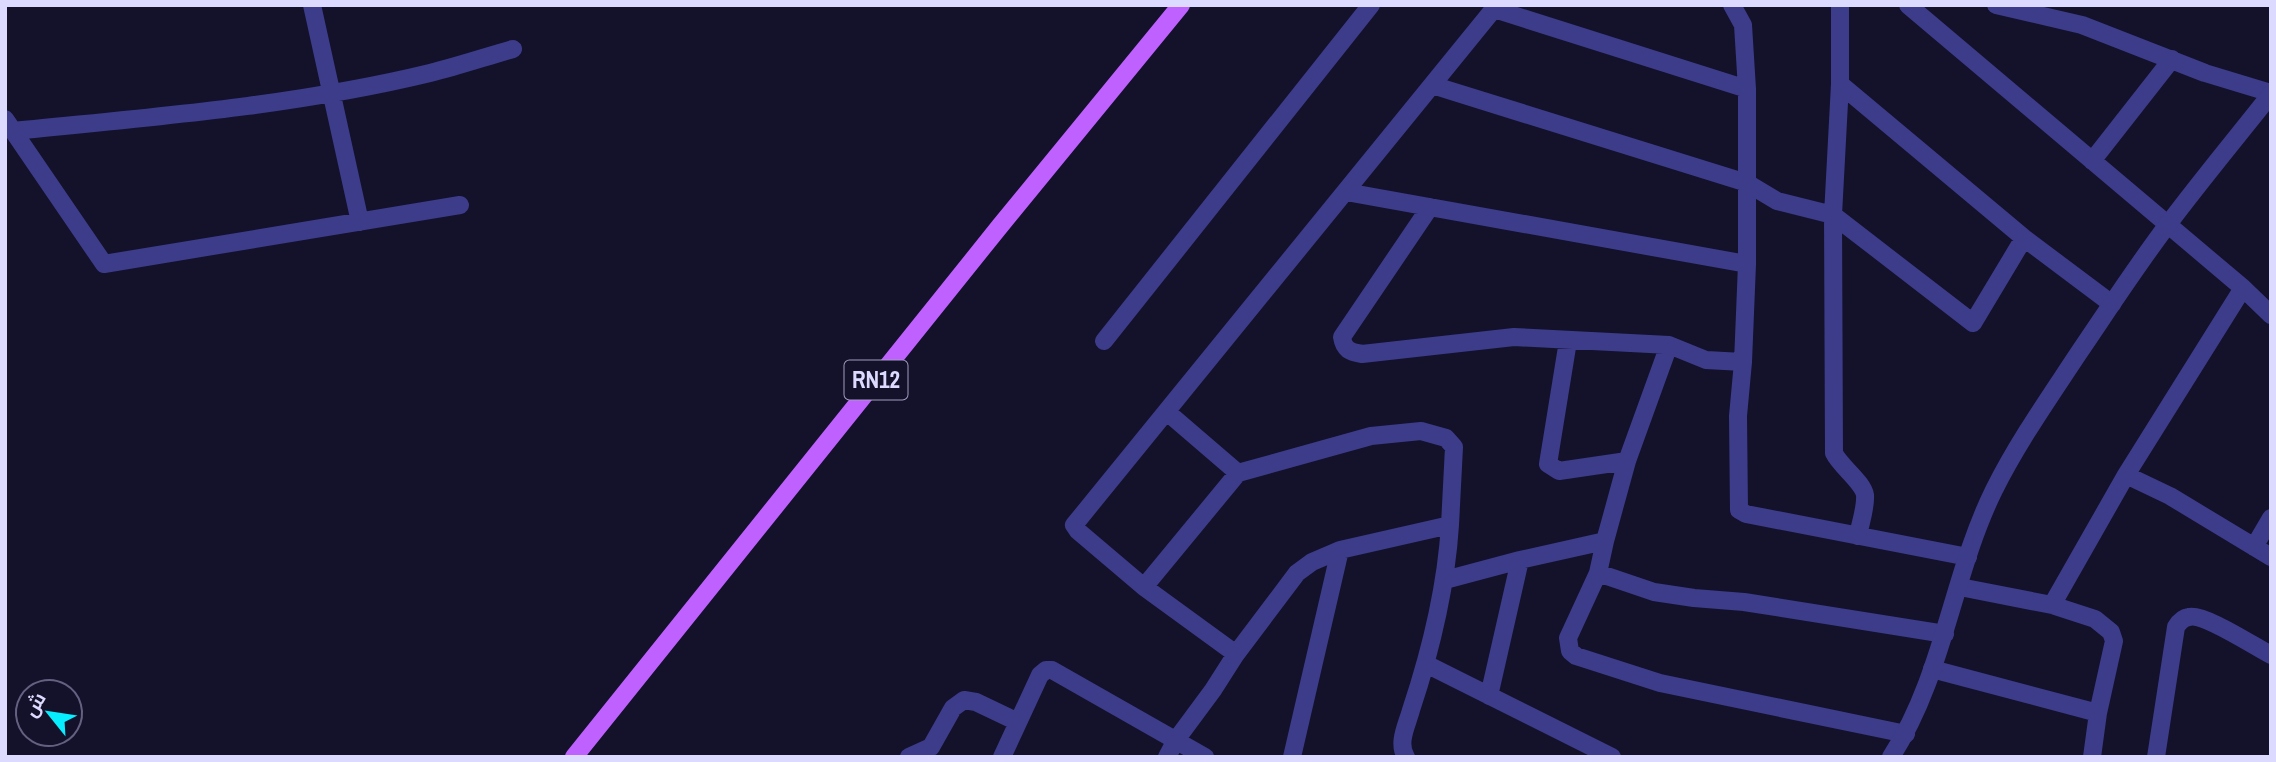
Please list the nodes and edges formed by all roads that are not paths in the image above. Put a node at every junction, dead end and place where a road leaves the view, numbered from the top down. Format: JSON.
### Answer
{"nodes":[{"id":1,"x":312,"y":5,"type":"edge"},
{"id":2,"x":1181,"y":5,"type":"edge"},
{"id":3,"x":1371,"y":5,"type":"edge"},
{"id":4,"x":1732,"y":5,"type":"edge"},
{"id":5,"x":1840,"y":5,"type":"edge"},
{"id":6,"x":1996,"y":5,"type":"edge"},
{"id":7,"x":1495,"y":7,"type":"edge"},
{"id":8,"x":1917,"y":7,"type":"edge"},
{"id":9,"x":513,"y":49,"type":"dead end"},
{"id":10,"x":2172,"y":59,"type":"junction"},
{"id":11,"x":1840,"y":84,"type":"junction"},
{"id":12,"x":1433,"y":85,"type":"junction"},
{"id":13,"x":1747,"y":89,"type":"junction"},
{"id":14,"x":331,"y":92,"type":"junction"},
{"id":15,"x":2271,"y":93,"type":"edge"},
{"id":16,"x":9,"y":125,"type":"edge"},
{"id":17,"x":2092,"y":161,"type":"junction"},
{"id":18,"x":1747,"y":183,"type":"junction"},
{"id":19,"x":1346,"y":192,"type":"junction"},
{"id":20,"x":460,"y":205,"type":"dead end"},
{"id":21,"x":1430,"y":207,"type":"junction"},
{"id":22,"x":1833,"y":215,"type":"junction"},
{"id":23,"x":360,"y":222,"type":"junction"},
{"id":24,"x":2167,"y":225,"type":"junction"},
{"id":25,"x":2024,"y":238,"type":"junction"},
{"id":26,"x":1747,"y":264,"type":"junction"},
{"id":27,"x":2243,"y":288,"type":"junction"},
{"id":28,"x":2112,"y":304,"type":"junction"},
{"id":29,"x":2271,"y":315,"type":"edge"},
{"id":30,"x":1104,"y":341,"type":"dead end"},
{"id":31,"x":1568,"y":341,"type":"junction"},
{"id":32,"x":1669,"y":345,"type":"junction"},
{"id":33,"x":1743,"y":362,"type":"junction"},
{"id":34,"x":1167,"y":412,"type":"junction"},
{"id":35,"x":1626,"y":461,"type":"junction"},
{"id":36,"x":1238,"y":473,"type":"junction"},
{"id":37,"x":2126,"y":475,"type":"junction"},
{"id":38,"x":2271,"y":517,"type":"edge"},
{"id":39,"x":1450,"y":524,"type":"junction"},
{"id":40,"x":1858,"y":536,"type":"junction"},
{"id":41,"x":1605,"y":541,"type":"junction"},
{"id":42,"x":2255,"y":547,"type":"junction"},
{"id":43,"x":1340,"y":550,"type":"junction"},
{"id":44,"x":1968,"y":557,"type":"junction"},
{"id":45,"x":2271,"y":557,"type":"edge"},
{"id":46,"x":1520,"y":560,"type":"junction"},
{"id":47,"x":1598,"y":573,"type":"junction"},
{"id":48,"x":1445,"y":580,"type":"junction"},
{"id":49,"x":1144,"y":587,"type":"junction"},
{"id":50,"x":1959,"y":587,"type":"junction"},
{"id":51,"x":2052,"y":605,"type":"junction"},
{"id":52,"x":1944,"y":634,"type":"junction"},
{"id":53,"x":1236,"y":654,"type":"junction"},
{"id":54,"x":2271,"y":655,"type":"edge"},
{"id":55,"x":1426,"y":664,"type":"junction"},
{"id":56,"x":1932,"y":669,"type":"junction"},
{"id":57,"x":1489,"y":696,"type":"junction"},
{"id":58,"x":2098,"y":713,"type":"junction"},
{"id":59,"x":1018,"y":722,"type":"junction"},
{"id":60,"x":1906,"y":734,"type":"junction"},
{"id":61,"x":1176,"y":740,"type":"junction"},
{"id":62,"x":574,"y":757,"type":"edge"},
{"id":63,"x":909,"y":757,"type":"edge"},
{"id":64,"x":1002,"y":757,"type":"edge"},
{"id":65,"x":1167,"y":757,"type":"edge"},
{"id":66,"x":1205,"y":757,"type":"edge"},
{"id":67,"x":1292,"y":757,"type":"edge"},
{"id":68,"x":1406,"y":757,"type":"edge"},
{"id":69,"x":1612,"y":757,"type":"edge"},
{"id":70,"x":1891,"y":757,"type":"edge"},
{"id":71,"x":2092,"y":757,"type":"edge"},
{"id":72,"x":2156,"y":757,"type":"edge"}],
"edges":[{"from":1,"to":14,"type":"street"},
{"from":2,"to":62,"type":"main road","number":"RN12"},
{"from":3,"to":30,"type":"street"},
{"from":4,"to":13,"type":"street"},
{"from":5,"to":11,"type":"street"},
{"from":6,"to":10,"type":"street"},
{"from":7,"to":12,"type":"street"},
{"from":7,"to":13,"type":"street"},
{"from":8,"to":17,"type":"street"},
{"from":9,"to":14,"type":"street"},
{"from":10,"to":15,"type":"street"},
{"from":10,"to":17,"type":"street"},
{"from":11,"to":22,"type":"street"},
{"from":11,"to":25,"type":"street"},
{"from":12,"to":18,"type":"street"},
{"from":12,"to":19,"type":"street"},
{"from":13,"to":18,"type":"street"},
{"from":14,"to":16,"type":"street"},
{"from":14,"to":23,"type":"street"},
{"from":15,"to":24,"type":"street"},
{"from":16,"to":23,"type":"street"},
{"from":17,"to":24,"type":"street"},
{"from":18,"to":22,"type":"street"},
{"from":18,"to":26,"type":"street"},
{"from":19,"to":21,"type":"street"},
{"from":19,"to":34,"type":"street"},
{"from":20,"to":23,"type":"street"},
{"from":21,"to":26,"type":"street"},
{"from":21,"to":31,"type":"street"},
{"from":22,"to":25,"type":"street"},
{"from":22,"to":40,"type":"street"},
{"from":24,"to":27,"type":"street"},
{"from":24,"to":28,"type":"street"},
{"from":25,"to":28,"type":"street"},
{"from":26,"to":33,"type":"street"},
{"from":27,"to":29,"type":"street"},
{"from":27,"to":37,"type":"street"},
{"from":28,"to":44,"type":"street"},
{"from":31,"to":32,"type":"street"},
{"from":31,"to":35,"type":"street"},
{"from":32,"to":33,"type":"street"},
{"from":32,"to":35,"type":"street"},
{"from":33,"to":40,"type":"street"},
{"from":34,"to":36,"type":"street"},
{"from":34,"to":49,"type":"street"},
{"from":35,"to":41,"type":"street"},
{"from":36,"to":39,"type":"street"},
{"from":36,"to":49,"type":"street"},
{"from":37,"to":42,"type":"street"},
{"from":37,"to":51,"type":"street"},
{"from":38,"to":42,"type":"street"},
{"from":39,"to":43,"type":"street"},
{"from":39,"to":48,"type":"street"},
{"from":40,"to":44,"type":"street"},
{"from":41,"to":46,"type":"street"},
{"from":41,"to":47,"type":"street"},
{"from":42,"to":45,"type":"street"},
{"from":43,"to":53,"type":"street"},
{"from":43,"to":67,"type":"street"},
{"from":44,"to":50,"type":"street"},
{"from":46,"to":48,"type":"street"},
{"from":46,"to":57,"type":"street"},
{"from":47,"to":52,"type":"street"},
{"from":47,"to":60,"type":"street"},
{"from":48,"to":55,"type":"street"},
{"from":49,"to":53,"type":"street"},
{"from":50,"to":51,"type":"street"},
{"from":50,"to":52,"type":"street"},
{"from":51,"to":58,"type":"street"},
{"from":52,"to":56,"type":"street"},
{"from":53,"to":61,"type":"street"},
{"from":54,"to":72,"type":"street"},
{"from":55,"to":57,"type":"street"},
{"from":55,"to":68,"type":"street"},
{"from":56,"to":58,"type":"street"},
{"from":56,"to":60,"type":"street"},
{"from":57,"to":69,"type":"street"},
{"from":58,"to":71,"type":"street"},
{"from":59,"to":61,"type":"street"},
{"from":59,"to":63,"type":"street"},
{"from":59,"to":64,"type":"street"},
{"from":60,"to":70,"type":"street"},
{"from":61,"to":65,"type":"street"},
{"from":61,"to":66,"type":"street"}]}
